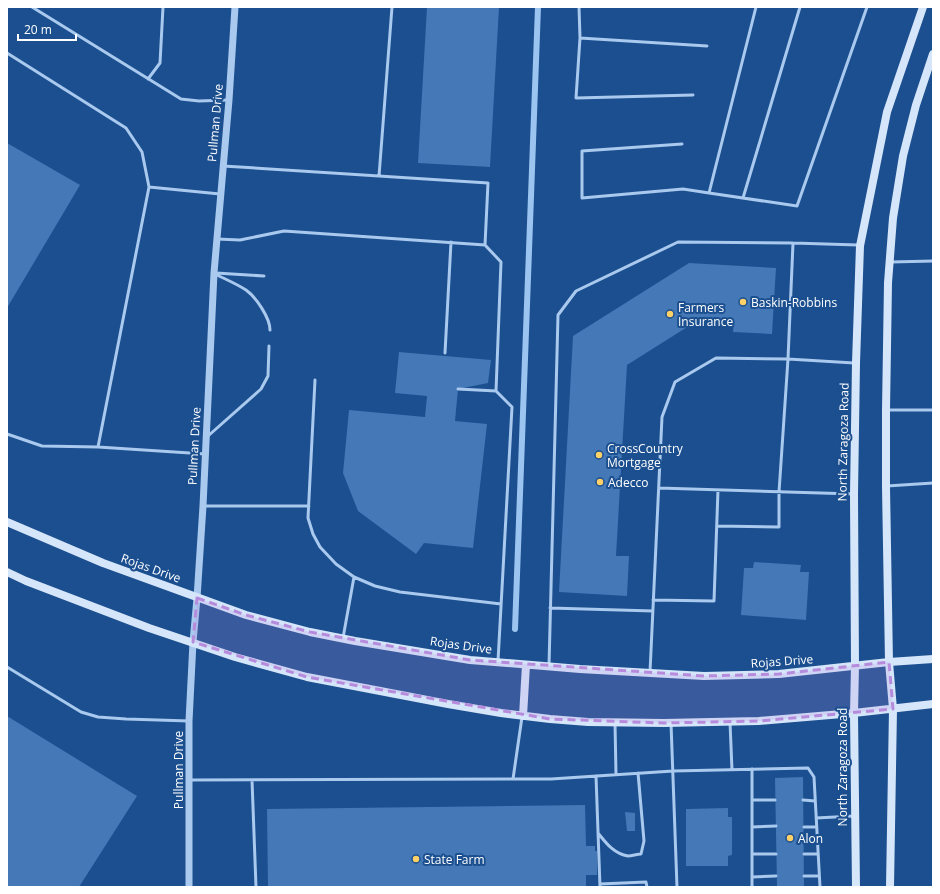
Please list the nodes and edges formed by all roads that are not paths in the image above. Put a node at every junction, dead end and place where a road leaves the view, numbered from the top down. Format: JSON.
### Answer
{"nodes":[{"id":1,"x":32,"y":7,"type":"edge"},
{"id":2,"x":163,"y":7,"type":"edge"},
{"id":3,"x":235,"y":7,"type":"edge"},
{"id":4,"x":392,"y":7,"type":"edge"},
{"id":5,"x":579,"y":7,"type":"edge"},
{"id":6,"x":756,"y":7,"type":"edge"},
{"id":7,"x":800,"y":7,"type":"edge"},
{"id":8,"x":867,"y":7,"type":"edge"},
{"id":9,"x":923,"y":7,"type":"edge"},
{"id":10,"x":580,"y":38,"type":"junction"},
{"id":11,"x":707,"y":46,"type":"dead end"},
{"id":12,"x":7,"y":53,"type":"edge"},
{"id":13,"x":933,"y":54,"type":"edge"},
{"id":14,"x":148,"y":79,"type":"junction"},
{"id":15,"x":693,"y":95,"type":"dead end"},
{"id":16,"x":229,"y":100,"type":"junction"},
{"id":17,"x":682,"y":144,"type":"dead end"},
{"id":18,"x":223,"y":166,"type":"junction"},
{"id":19,"x":379,"y":176,"type":"junction"},
{"id":20,"x":149,"y":187,"type":"junction"},
{"id":21,"x":709,"y":193,"type":"junction"},
{"id":22,"x":220,"y":194,"type":"junction"},
{"id":23,"x":743,"y":198,"type":"junction"},
{"id":24,"x":217,"y":239,"type":"junction"},
{"id":25,"x":451,"y":242,"type":"junction"},
{"id":26,"x":794,"y":243,"type":"junction"},
{"id":27,"x":485,"y":245,"type":"junction"},
{"id":28,"x":860,"y":246,"type":"junction"},
{"id":29,"x":933,"y":261,"type":"edge"},
{"id":30,"x":890,"y":262,"type":"junction"},
{"id":31,"x":214,"y":273,"type":"junction"},
{"id":32,"x":264,"y":276,"type":"dead end"},
{"id":33,"x":270,"y":330,"type":"dead end"},
{"id":34,"x":270,"y":346,"type":"dead end"},
{"id":35,"x":445,"y":353,"type":"dead end"},
{"id":36,"x":788,"y":359,"type":"junction"},
{"id":37,"x":856,"y":363,"type":"junction"},
{"id":38,"x":315,"y":380,"type":"dead end"},
{"id":39,"x":458,"y":388,"type":"dead end"},
{"id":40,"x":496,"y":390,"type":"junction"},
{"id":41,"x":886,"y":410,"type":"junction"},
{"id":42,"x":933,"y":410,"type":"edge"},
{"id":43,"x":7,"y":434,"type":"edge"},
{"id":44,"x":205,"y":439,"type":"junction"},
{"id":45,"x":98,"y":447,"type":"junction"},
{"id":46,"x":204,"y":454,"type":"junction"},
{"id":47,"x":933,"y":483,"type":"edge"},
{"id":48,"x":886,"y":486,"type":"junction"},
{"id":49,"x":659,"y":488,"type":"junction"},
{"id":50,"x":718,"y":490,"type":"junction"},
{"id":51,"x":779,"y":492,"type":"junction"},
{"id":52,"x":854,"y":494,"type":"junction"},
{"id":53,"x":203,"y":506,"type":"junction"},
{"id":54,"x":309,"y":506,"type":"junction"},
{"id":55,"x":7,"y":522,"type":"edge"},
{"id":56,"x":717,"y":526,"type":"junction"},
{"id":57,"x":7,"y":572,"type":"edge"},
{"id":58,"x":354,"y":577,"type":"junction"},
{"id":59,"x":197,"y":598,"type":"junction"},
{"id":60,"x":653,"y":600,"type":"junction"},
{"id":61,"x":502,"y":604,"type":"junction"},
{"id":62,"x":550,"y":608,"type":"junction"},
{"id":63,"x":653,"y":611,"type":"junction"},
{"id":64,"x":343,"y":639,"type":"junction"},
{"id":65,"x":193,"y":642,"type":"junction"},
{"id":66,"x":933,"y":659,"type":"edge"},
{"id":67,"x":498,"y":662,"type":"junction"},
{"id":68,"x":889,"y":662,"type":"junction"},
{"id":69,"x":526,"y":665,"type":"junction"},
{"id":70,"x":548,"y":666,"type":"junction"},
{"id":71,"x":855,"y":666,"type":"junction"},
{"id":72,"x":7,"y":667,"type":"edge"},
{"id":73,"x":650,"y":673,"type":"junction"},
{"id":74,"x":933,"y":704,"type":"edge"},
{"id":75,"x":892,"y":709,"type":"junction"},
{"id":76,"x":854,"y":713,"type":"junction"},
{"id":77,"x":523,"y":716,"type":"junction"},
{"id":78,"x":189,"y":721,"type":"junction"},
{"id":79,"x":615,"y":722,"type":"junction"},
{"id":80,"x":730,"y":722,"type":"junction"},
{"id":81,"x":671,"y":723,"type":"junction"},
{"id":82,"x":752,"y":769,"type":"junction"},
{"id":83,"x":732,"y":770,"type":"junction"},
{"id":84,"x":673,"y":771,"type":"junction"},
{"id":85,"x":638,"y":773,"type":"junction"},
{"id":86,"x":616,"y":775,"type":"junction"},
{"id":87,"x":596,"y":776,"type":"junction"},
{"id":88,"x":513,"y":779,"type":"junction"},
{"id":89,"x":189,"y":780,"type":"junction"},
{"id":90,"x":252,"y":780,"type":"junction"},
{"id":91,"x":752,"y":800,"type":"junction"},
{"id":92,"x":775,"y":800,"type":"dead end"},
{"id":93,"x":803,"y":800,"type":"dead end"},
{"id":94,"x":815,"y":801,"type":"junction"},
{"id":95,"x":854,"y":816,"type":"junction"},
{"id":96,"x":816,"y":818,"type":"junction"},
{"id":97,"x":776,"y":826,"type":"dead end"},
{"id":98,"x":752,"y":827,"type":"junction"},
{"id":99,"x":804,"y":827,"type":"dead end"},
{"id":100,"x":816,"y":827,"type":"junction"},
{"id":101,"x":598,"y":833,"type":"junction"},
{"id":102,"x":752,"y":854,"type":"junction"},
{"id":103,"x":776,"y":854,"type":"dead end"},
{"id":104,"x":804,"y":854,"type":"dead end"},
{"id":105,"x":818,"y":854,"type":"junction"},
{"id":106,"x":776,"y":876,"type":"dead end"},
{"id":107,"x":804,"y":876,"type":"dead end"},
{"id":108,"x":819,"y":876,"type":"junction"},
{"id":109,"x":752,"y":877,"type":"junction"},
{"id":110,"x":600,"y":886,"type":"edge"},
{"id":111,"x":189,"y":887,"type":"edge"},
{"id":112,"x":256,"y":887,"type":"edge"},
{"id":113,"x":647,"y":887,"type":"edge"},
{"id":114,"x":677,"y":887,"type":"edge"},
{"id":115,"x":752,"y":887,"type":"edge"},
{"id":116,"x":820,"y":887,"type":"edge"},
{"id":117,"x":856,"y":887,"type":"edge"},
{"id":118,"x":890,"y":887,"type":"edge"}],
"edges":[{"from":1,"to":14,"type":"lane"},
{"from":2,"to":14,"type":"lane"},
{"from":3,"to":16,"type":"street","name":"Pullman Drive"},
{"from":4,"to":19,"type":"lane"},
{"from":5,"to":10,"type":"lane"},
{"from":6,"to":21,"type":"lane"},
{"from":7,"to":23,"type":"lane"},
{"from":8,"to":23,"type":"lane"},
{"from":9,"to":28,"type":"main road","name":"North Zaragoza Road"},
{"from":10,"to":11,"type":"lane"},
{"from":10,"to":15,"type":"lane"},
{"from":12,"to":20,"type":"lane"},
{"from":13,"to":30,"type":"main road"},
{"from":14,"to":16,"type":"lane"},
{"from":16,"to":18,"type":"street","name":"Pullman Drive"},
{"from":17,"to":21,"type":"lane"},
{"from":18,"to":19,"type":"lane"},
{"from":18,"to":22,"type":"street","name":"Pullman Drive"},
{"from":19,"to":27,"type":"lane"},
{"from":20,"to":22,"type":"lane"},
{"from":20,"to":45,"type":"lane"},
{"from":21,"to":23,"type":"lane"},
{"from":22,"to":24,"type":"street","name":"Pullman Drive"},
{"from":24,"to":25,"type":"lane"},
{"from":24,"to":31,"type":"street","name":"Pullman Drive"},
{"from":25,"to":27,"type":"lane"},
{"from":25,"to":35,"type":"lane"},
{"from":26,"to":28,"type":"lane"},
{"from":26,"to":36,"type":"lane"},
{"from":26,"to":62,"type":"lane"},
{"from":27,"to":40,"type":"lane"},
{"from":28,"to":37,"type":"main road","name":"North Zaragoza Road"},
{"from":29,"to":30,"type":"lane"},
{"from":30,"to":41,"type":"main road"},
{"from":31,"to":32,"type":"lane"},
{"from":31,"to":33,"type":"lane"},
{"from":31,"to":44,"type":"street","name":"Pullman Drive"},
{"from":34,"to":44,"type":"lane"},
{"from":36,"to":37,"type":"lane"},
{"from":36,"to":49,"type":"lane"},
{"from":36,"to":51,"type":"lane"},
{"from":37,"to":52,"type":"main road","name":"North Zaragoza Road"},
{"from":38,"to":54,"type":"lane"},
{"from":39,"to":40,"type":"lane"},
{"from":40,"to":61,"type":"lane"},
{"from":41,"to":42,"type":"lane"},
{"from":41,"to":48,"type":"main road"},
{"from":43,"to":45,"type":"lane"},
{"from":44,"to":46,"type":"street","name":"Pullman Drive"},
{"from":45,"to":46,"type":"lane"},
{"from":46,"to":53,"type":"street","name":"Pullman Drive"},
{"from":47,"to":48,"type":"lane"},
{"from":48,"to":68,"type":"main road"},
{"from":49,"to":50,"type":"lane"},
{"from":49,"to":60,"type":"lane"},
{"from":50,"to":51,"type":"lane"},
{"from":50,"to":56,"type":"lane"},
{"from":51,"to":52,"type":"lane"},
{"from":51,"to":56,"type":"lane"},
{"from":52,"to":71,"type":"main road","name":"North Zaragoza Road"},
{"from":53,"to":54,"type":"lane"},
{"from":53,"to":59,"type":"street","name":"Pullman Drive"},
{"from":54,"to":58,"type":"lane"},
{"from":55,"to":59,"type":"main road","name":"Rojas Drive"},
{"from":56,"to":60,"type":"lane"},
{"from":57,"to":65,"type":"main road"},
{"from":58,"to":61,"type":"lane"},
{"from":58,"to":64,"type":"lane"},
{"from":59,"to":64,"type":"main road","name":"Rojas Drive"},
{"from":59,"to":65,"type":"street","name":"Pullman Drive"},
{"from":60,"to":63,"type":"lane"},
{"from":61,"to":67,"type":"lane"},
{"from":62,"to":63,"type":"lane"},
{"from":62,"to":70,"type":"lane"},
{"from":63,"to":73,"type":"lane"},
{"from":64,"to":67,"type":"main road","name":"Rojas Drive"},
{"from":65,"to":77,"type":"main road"},
{"from":65,"to":78,"type":"street","name":"Pullman Drive"},
{"from":66,"to":68,"type":"main road","name":"Rojas Drive"},
{"from":67,"to":69,"type":"main road","name":"Rojas Drive"},
{"from":68,"to":71,"type":"main road","name":"Rojas Drive"},
{"from":68,"to":75,"type":"main road"},
{"from":69,"to":70,"type":"main road","name":"Rojas Drive"},
{"from":69,"to":77,"type":"main road"},
{"from":70,"to":73,"type":"main road","name":"Rojas Drive"},
{"from":71,"to":73,"type":"main road","name":"Rojas Drive"},
{"from":71,"to":76,"type":"main road","name":"North Zaragoza Road"},
{"from":72,"to":78,"type":"lane"},
{"from":74,"to":75,"type":"main road"},
{"from":75,"to":76,"type":"main road"},
{"from":75,"to":118,"type":"main road"},
{"from":76,"to":80,"type":"main road"},
{"from":76,"to":95,"type":"main road","name":"North Zaragoza Road"},
{"from":77,"to":79,"type":"main road"},
{"from":77,"to":88,"type":"lane"},
{"from":78,"to":89,"type":"street","name":"Pullman Drive"},
{"from":79,"to":81,"type":"main road"},
{"from":79,"to":86,"type":"lane"},
{"from":80,"to":81,"type":"main road"},
{"from":80,"to":83,"type":"lane"},
{"from":81,"to":84,"type":"lane"},
{"from":82,"to":83,"type":"lane"},
{"from":82,"to":91,"type":"lane"},
{"from":82,"to":94,"type":"lane"},
{"from":83,"to":84,"type":"lane"},
{"from":84,"to":85,"type":"lane"},
{"from":84,"to":114,"type":"lane"},
{"from":85,"to":86,"type":"lane"},
{"from":85,"to":101,"type":"lane"},
{"from":86,"to":87,"type":"lane"},
{"from":87,"to":88,"type":"lane"},
{"from":87,"to":101,"type":"lane"},
{"from":88,"to":90,"type":"lane"},
{"from":89,"to":90,"type":"lane"},
{"from":89,"to":111,"type":"street","name":"Pullman Drive"},
{"from":90,"to":112,"type":"lane"},
{"from":91,"to":92,"type":"lane"},
{"from":91,"to":98,"type":"lane"},
{"from":93,"to":94,"type":"lane"},
{"from":94,"to":96,"type":"lane"},
{"from":95,"to":96,"type":"lane"},
{"from":95,"to":117,"type":"main road","name":"North Zaragoza Road"},
{"from":96,"to":100,"type":"lane"},
{"from":97,"to":98,"type":"lane"},
{"from":98,"to":102,"type":"lane"},
{"from":99,"to":100,"type":"lane"},
{"from":100,"to":105,"type":"lane"},
{"from":101,"to":110,"type":"lane"},
{"from":102,"to":103,"type":"lane"},
{"from":102,"to":109,"type":"lane"},
{"from":104,"to":105,"type":"lane"},
{"from":105,"to":108,"type":"lane"},
{"from":106,"to":109,"type":"lane"},
{"from":107,"to":108,"type":"lane"},
{"from":108,"to":116,"type":"lane"},
{"from":109,"to":115,"type":"lane"},
{"from":110,"to":113,"type":"lane"}]}
